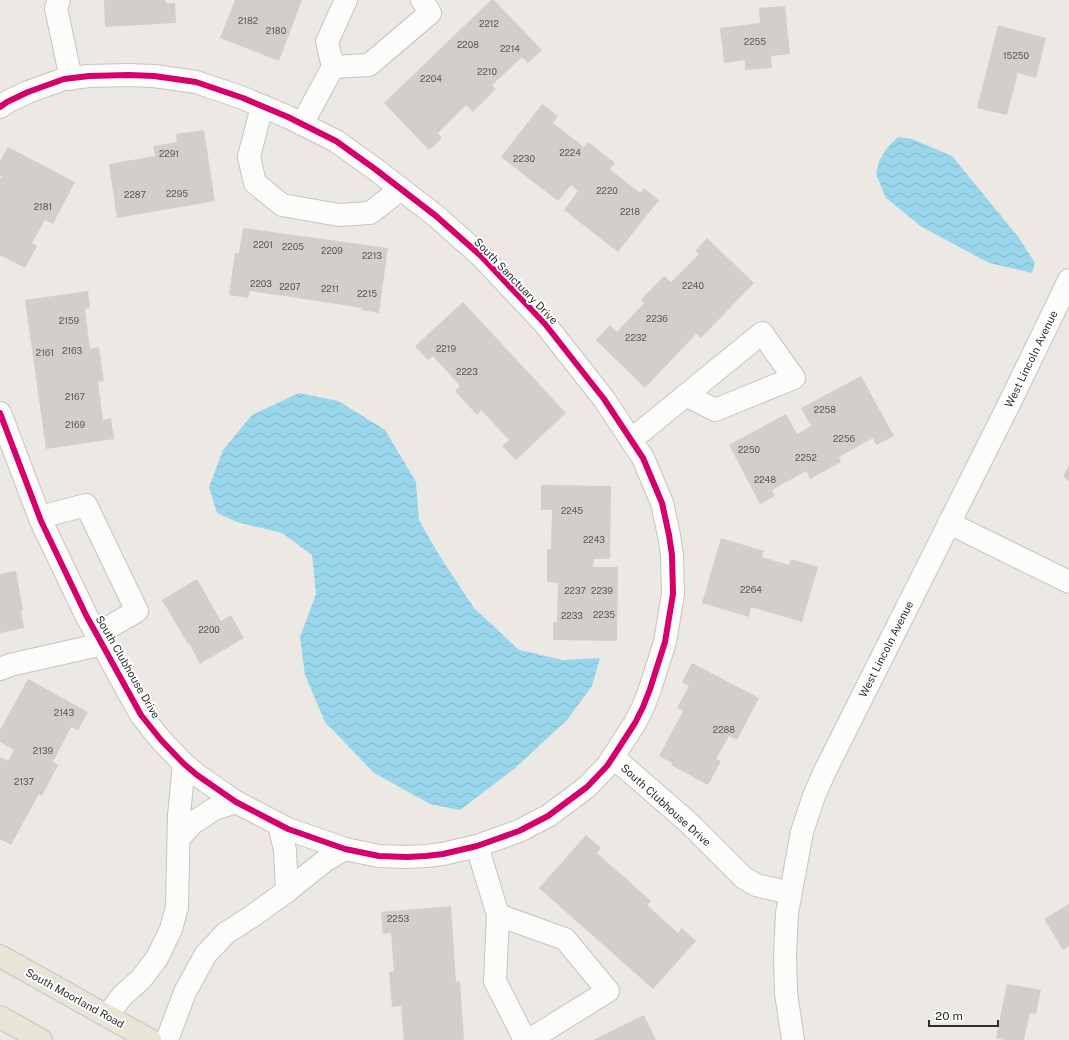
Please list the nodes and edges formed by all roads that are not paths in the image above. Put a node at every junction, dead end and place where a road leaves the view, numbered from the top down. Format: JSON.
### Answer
{"nodes":[{"id":1,"x":346,"y":0,"type":"edge"},
{"id":2,"x":422,"y":0,"type":"edge"},
{"id":3,"x":54,"y":3,"type":"edge"},
{"id":4,"x":333,"y":67,"type":"junction"},
{"id":5,"x":71,"y":78,"type":"junction"},
{"id":6,"x":262,"y":106,"type":"junction"},
{"id":7,"x":0,"y":107,"type":"edge"},
{"id":8,"x":302,"y":124,"type":"junction"},
{"id":9,"x":401,"y":189,"type":"junction"},
{"id":10,"x":1069,"y":280,"type":"edge"},
{"id":11,"x":686,"y":395,"type":"dead end"},
{"id":12,"x":0,"y":413,"type":"edge"},
{"id":13,"x":631,"y":440,"type":"junction"},
{"id":14,"x":8,"y":461,"type":"edge"},
{"id":15,"x":40,"y":517,"type":"junction"},
{"id":16,"x":949,"y":523,"type":"junction"},
{"id":17,"x":1069,"y":582,"type":"edge"},
{"id":18,"x":100,"y":639,"type":"junction"},
{"id":19,"x":0,"y":669,"type":"edge"},
{"id":20,"x":613,"y":757,"type":"junction"},
{"id":21,"x":184,"y":764,"type":"junction"},
{"id":22,"x":236,"y":802,"type":"junction"},
{"id":23,"x":279,"y":825,"type":"junction"},
{"id":24,"x":178,"y":838,"type":"junction"},
{"id":25,"x":477,"y":846,"type":"junction"},
{"id":26,"x":345,"y":849,"type":"junction"},
{"id":27,"x":287,"y":891,"type":"junction"},
{"id":28,"x":790,"y":893,"type":"junction"},
{"id":29,"x":498,"y":915,"type":"junction"},
{"id":30,"x":0,"y":956,"type":"edge"},
{"id":31,"x":107,"y":1016,"type":"junction"},
{"id":32,"x":0,"y":1017,"type":"edge"},
{"id":33,"x":41,"y":1040,"type":"edge"},
{"id":34,"x":150,"y":1040,"type":"edge"},
{"id":35,"x":167,"y":1040,"type":"edge"},
{"id":36,"x":527,"y":1040,"type":"edge"},
{"id":37,"x":793,"y":1040,"type":"edge"}],
"edges":[{"from":1,"to":4,"type":"street"},
{"from":2,"to":4,"type":"street"},
{"from":3,"to":5,"type":"street"},
{"from":4,"to":8,"type":"street"},
{"from":5,"to":6,"type":"street","name":"South Sanctuary Drive"},
{"from":5,"to":7,"type":"street","name":"South Sanctuary Drive"},
{"from":6,"to":8,"type":"street","name":"South Sanctuary Drive"},
{"from":6,"to":9,"type":"street"},
{"from":8,"to":9,"type":"street","name":"South Sanctuary Drive"},
{"from":9,"to":13,"type":"street","name":"South Sanctuary Drive"},
{"from":10,"to":16,"type":"street","name":"West Lincoln Avenue"},
{"from":11,"to":13,"type":"street"},
{"from":12,"to":14,"type":"street"},
{"from":13,"to":20,"type":"street","name":"South Sanctuary Drive"},
{"from":14,"to":15,"type":"street","name":"South Clubhouse Drive"},
{"from":15,"to":18,"type":"street","name":"South Clubhouse Drive"},
{"from":15,"to":18,"type":"street"},
{"from":16,"to":17,"type":"street"},
{"from":16,"to":28,"type":"street","name":"West Lincoln Avenue"},
{"from":18,"to":19,"type":"street"},
{"from":18,"to":21,"type":"street","name":"South Clubhouse Drive"},
{"from":20,"to":25,"type":"street","name":"South Clubhouse Drive"},
{"from":20,"to":28,"type":"street","name":"South Clubhouse Drive"},
{"from":21,"to":22,"type":"street","name":"South Clubhouse Drive"},
{"from":21,"to":24,"type":"street"},
{"from":22,"to":23,"type":"street","name":"South Clubhouse Drive"},
{"from":22,"to":24,"type":"street"},
{"from":23,"to":26,"type":"street","name":"South Clubhouse Drive"},
{"from":23,"to":27,"type":"street"},
{"from":24,"to":31,"type":"street"},
{"from":25,"to":26,"type":"street","name":"South Clubhouse Drive"},
{"from":25,"to":29,"type":"street"},
{"from":26,"to":27,"type":"street"},
{"from":27,"to":35,"type":"street"},
{"from":28,"to":37,"type":"street","name":"West Lincoln Avenue"},
{"from":29,"to":36,"type":"street"},
{"from":29,"to":36,"type":"street"},
{"from":30,"to":31,"type":"main road","name":"South Moorland Road"},
{"from":31,"to":34,"type":"main road","name":"South Moorland Road"},
{"from":32,"to":33,"type":"main road"}]}
